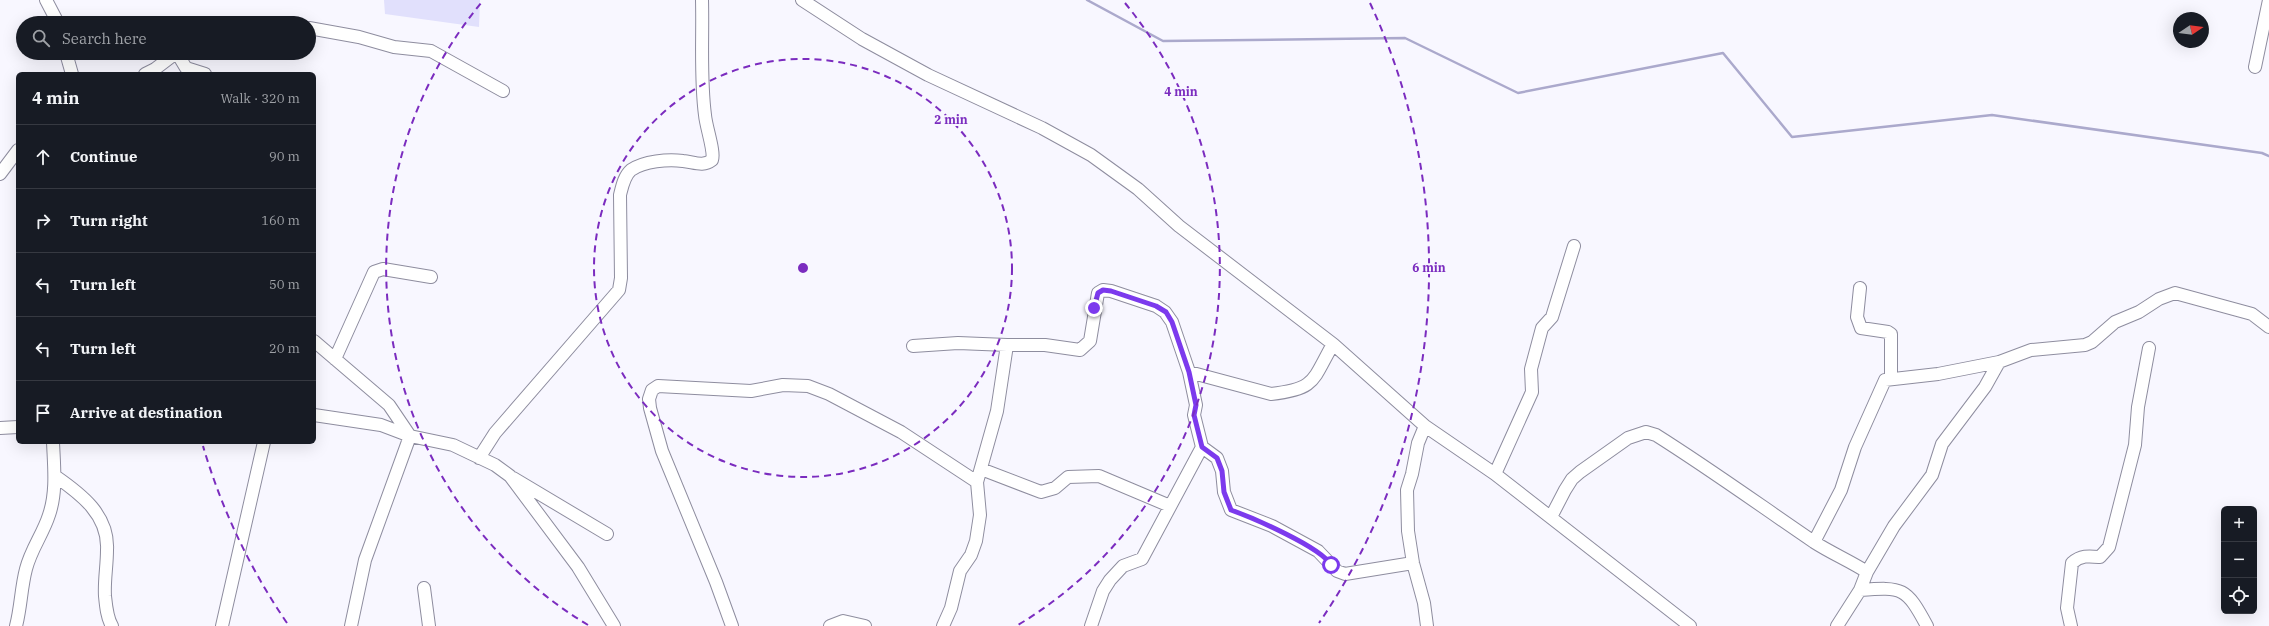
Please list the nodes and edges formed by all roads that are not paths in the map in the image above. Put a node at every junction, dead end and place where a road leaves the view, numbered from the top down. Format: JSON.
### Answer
{"nodes":[{"id":1,"x":46,"y":0,"type":"edge"},
{"id":2,"x":702,"y":0,"type":"edge"},
{"id":3,"x":802,"y":0,"type":"edge"},
{"id":4,"x":2269,"y":0,"type":"edge"},
{"id":5,"x":54,"y":16,"type":"edge"},
{"id":6,"x":316,"y":29,"type":"edge"},
{"id":7,"x":68,"y":60,"type":"edge"},
{"id":8,"x":167,"y":60,"type":"edge"},
{"id":9,"x":181,"y":60,"type":"edge"},
{"id":10,"x":2255,"y":67,"type":"dead end"},
{"id":11,"x":71,"y":72,"type":"edge"},
{"id":12,"x":149,"y":72,"type":"edge"},
{"id":13,"x":199,"y":72,"type":"edge"},
{"id":14,"x":503,"y":91,"type":"dead end"},
{"id":15,"x":16,"y":153,"type":"edge"},
{"id":16,"x":0,"y":174,"type":"edge"},
{"id":17,"x":1574,"y":246,"type":"dead end"},
{"id":18,"x":431,"y":277,"type":"dead end"},
{"id":19,"x":1860,"y":288,"type":"dead end"},
{"id":20,"x":2269,"y":327,"type":"edge"},
{"id":21,"x":316,"y":343,"type":"edge"},
{"id":22,"x":1333,"y":344,"type":"junction"},
{"id":23,"x":914,"y":346,"type":"dead end"},
{"id":24,"x":1007,"y":346,"type":"junction"},
{"id":25,"x":2149,"y":348,"type":"dead end"},
{"id":26,"x":335,"y":358,"type":"junction"},
{"id":27,"x":2000,"y":362,"type":"junction"},
{"id":28,"x":1189,"y":372,"type":"junction"},
{"id":29,"x":1891,"y":378,"type":"junction"},
{"id":30,"x":316,"y":415,"type":"edge"},
{"id":31,"x":1425,"y":426,"type":"junction"},
{"id":32,"x":16,"y":427,"type":"edge"},
{"id":33,"x":0,"y":428,"type":"edge"},
{"id":34,"x":410,"y":436,"type":"junction"},
{"id":35,"x":53,"y":444,"type":"edge"},
{"id":36,"x":264,"y":444,"type":"edge"},
{"id":37,"x":1202,"y":447,"type":"junction"},
{"id":38,"x":479,"y":458,"type":"junction"},
{"id":39,"x":495,"y":465,"type":"junction"},
{"id":40,"x":981,"y":469,"type":"junction"},
{"id":41,"x":1495,"y":474,"type":"junction"},
{"id":42,"x":55,"y":476,"type":"junction"},
{"id":43,"x":977,"y":482,"type":"junction"},
{"id":44,"x":1170,"y":506,"type":"junction"},
{"id":45,"x":1551,"y":517,"type":"junction"},
{"id":46,"x":607,"y":534,"type":"dead end"},
{"id":47,"x":1814,"y":542,"type":"junction"},
{"id":48,"x":1413,"y":563,"type":"junction"},
{"id":49,"x":1867,"y":572,"type":"junction"},
{"id":50,"x":424,"y":588,"type":"dead end"},
{"id":51,"x":1860,"y":590,"type":"junction"},
{"id":52,"x":16,"y":626,"type":"edge"},
{"id":53,"x":112,"y":626,"type":"edge"},
{"id":54,"x":222,"y":626,"type":"edge"},
{"id":55,"x":351,"y":626,"type":"edge"},
{"id":56,"x":429,"y":626,"type":"edge"},
{"id":57,"x":614,"y":626,"type":"edge"},
{"id":58,"x":732,"y":626,"type":"edge"},
{"id":59,"x":830,"y":626,"type":"edge"},
{"id":60,"x":865,"y":626,"type":"edge"},
{"id":61,"x":943,"y":626,"type":"edge"},
{"id":62,"x":1092,"y":626,"type":"edge"},
{"id":63,"x":1427,"y":626,"type":"edge"},
{"id":64,"x":1690,"y":626,"type":"edge"},
{"id":65,"x":1837,"y":626,"type":"edge"},
{"id":66,"x":1927,"y":626,"type":"edge"},
{"id":67,"x":2071,"y":626,"type":"edge"}],
"edges":[{"from":1,"to":5,"type":"street"},
{"from":2,"to":38,"type":"street"},
{"from":3,"to":22,"type":"street"},
{"from":4,"to":10,"type":"street"},
{"from":6,"to":14,"type":"street"},
{"from":7,"to":11,"type":"street"},
{"from":8,"to":12,"type":"street"},
{"from":9,"to":13,"type":"street"},
{"from":15,"to":16,"type":"street"},
{"from":17,"to":41,"type":"street"},
{"from":18,"to":26,"type":"street"},
{"from":19,"to":29,"type":"street"},
{"from":20,"to":27,"type":"street"},
{"from":21,"to":26,"type":"street"},
{"from":22,"to":28,"type":"street"},
{"from":22,"to":31,"type":"street"},
{"from":23,"to":24,"type":"street"},
{"from":24,"to":28,"type":"street"},
{"from":24,"to":40,"type":"street"},
{"from":25,"to":67,"type":"street"},
{"from":26,"to":34,"type":"street"},
{"from":27,"to":29,"type":"street"},
{"from":27,"to":49,"type":"street"},
{"from":28,"to":37,"type":"street"},
{"from":29,"to":47,"type":"street"},
{"from":30,"to":34,"type":"street"},
{"from":31,"to":41,"type":"street"},
{"from":31,"to":48,"type":"street"},
{"from":32,"to":33,"type":"street"},
{"from":34,"to":38,"type":"street"},
{"from":34,"to":55,"type":"street"},
{"from":35,"to":42,"type":"street"},
{"from":36,"to":54,"type":"street"},
{"from":37,"to":44,"type":"street"},
{"from":37,"to":48,"type":"street"},
{"from":38,"to":39,"type":"street"},
{"from":39,"to":46,"type":"street"},
{"from":39,"to":57,"type":"street"},
{"from":40,"to":43,"type":"street"},
{"from":40,"to":44,"type":"street"},
{"from":41,"to":45,"type":"street"},
{"from":42,"to":52,"type":"street"},
{"from":42,"to":53,"type":"street"},
{"from":43,"to":58,"type":"street"},
{"from":43,"to":61,"type":"street"},
{"from":44,"to":62,"type":"street"},
{"from":45,"to":47,"type":"street"},
{"from":45,"to":64,"type":"street"},
{"from":47,"to":49,"type":"street"},
{"from":48,"to":63,"type":"street"},
{"from":49,"to":51,"type":"street"},
{"from":50,"to":56,"type":"street"},
{"from":51,"to":65,"type":"street"},
{"from":51,"to":66,"type":"street"},
{"from":59,"to":60,"type":"street"}]}
